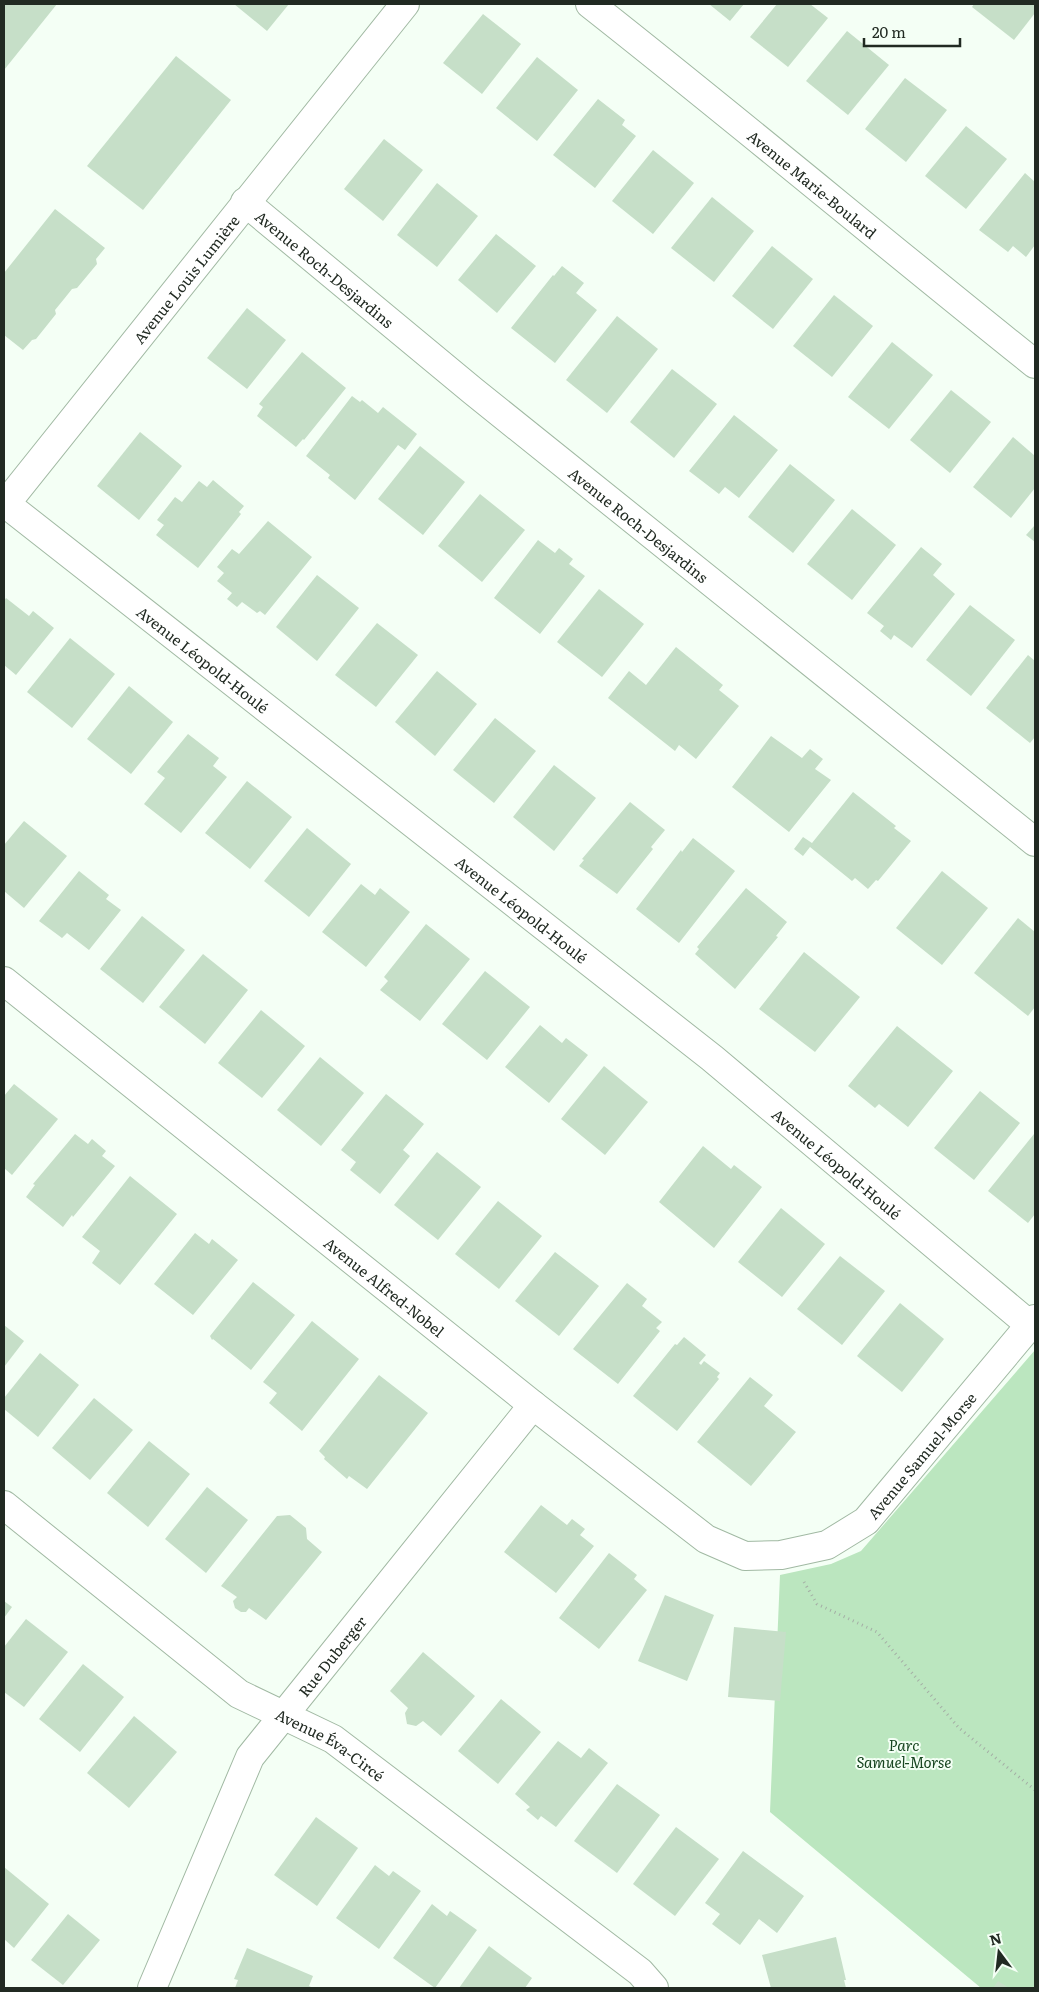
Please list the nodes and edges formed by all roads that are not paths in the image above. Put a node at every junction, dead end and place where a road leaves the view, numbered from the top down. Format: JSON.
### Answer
{"nodes":[{"id":1,"x":405,"y":4,"type":"edge"},
{"id":2,"x":590,"y":4,"type":"edge"},
{"id":3,"x":246,"y":202,"type":"junction"},
{"id":4,"x":1035,"y":364,"type":"edge"},
{"id":5,"x":5,"y":505,"type":"edge"},
{"id":6,"x":1035,"y":842,"type":"edge"},
{"id":7,"x":4,"y":981,"type":"edge"},
{"id":8,"x":1033,"y":1322,"type":"edge"},
{"id":9,"x":533,"y":1405,"type":"junction"},
{"id":10,"x":4,"y":1505,"type":"edge"},
{"id":11,"x":784,"y":1554,"type":"joint"},
{"id":12,"x":283,"y":1716,"type":"junction"},
{"id":13,"x":152,"y":1988,"type":"edge"},
{"id":14,"x":654,"y":1988,"type":"edge"}],
"edges":[{"from":1,"to":3,"type":"street","name":"Avenue Louis Lumière"},
{"from":2,"to":4,"type":"street","name":"Avenue Marie-Boulard"},
{"from":3,"to":5,"type":"street","name":"Avenue Louis Lumière"},
{"from":3,"to":6,"type":"street","name":"Avenue Roch-Desjardins"},
{"from":5,"to":8,"type":"street","name":"Avenue Léopold-Houlé"},
{"from":7,"to":9,"type":"street","name":"Avenue Alfred-Nobel"},
{"from":8,"to":11,"type":"street","name":"Avenue Samuel-Morse"},
{"from":9,"to":11,"type":"street","name":"Avenue Alfred-Nobel"},
{"from":9,"to":12,"type":"street","name":"Rue Duberger"},
{"from":10,"to":12,"type":"street","name":"Avenue Éva-Circé"},
{"from":12,"to":13,"type":"street","name":"Rue Duberger"},
{"from":12,"to":14,"type":"street","name":"Avenue Éva-Circé"}]}
